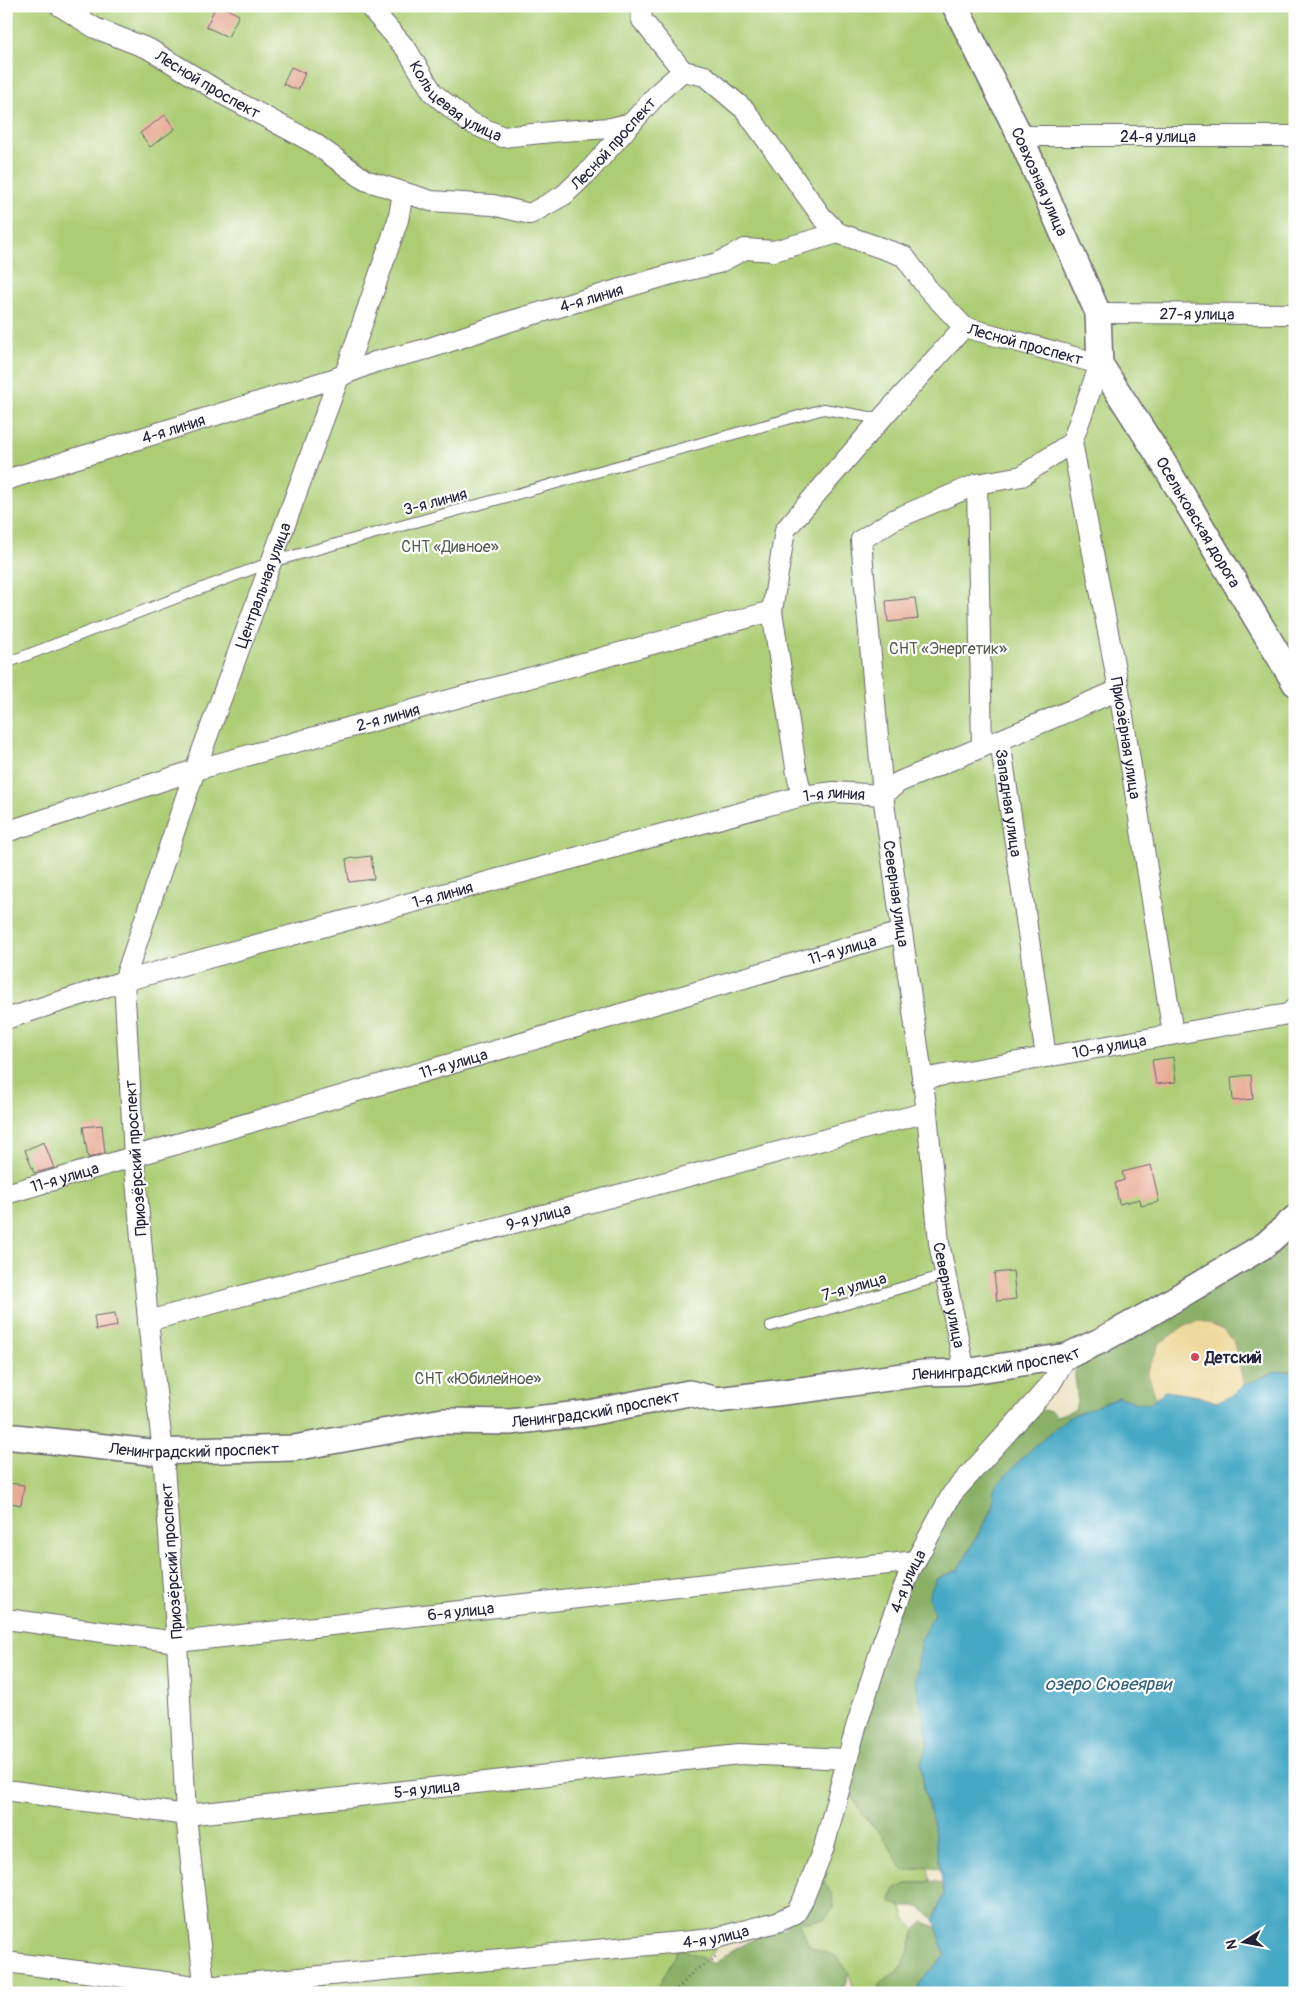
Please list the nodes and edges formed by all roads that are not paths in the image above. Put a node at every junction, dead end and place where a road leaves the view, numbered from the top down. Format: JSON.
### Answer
{"nodes":[{"id":1,"x":60,"y":6,"type":"edge"},
{"id":2,"x":369,"y":6,"type":"edge"},
{"id":3,"x":641,"y":6,"type":"edge"},
{"id":4,"x":956,"y":6,"type":"edge"},
{"id":5,"x":683,"y":71,"type":"junction"},
{"id":6,"x":632,"y":123,"type":"junction"},
{"id":7,"x":1020,"y":136,"type":"junction"},
{"id":8,"x":1295,"y":136,"type":"edge"},
{"id":9,"x":402,"y":193,"type":"junction"},
{"id":10,"x":838,"y":233,"type":"junction"},
{"id":11,"x":1098,"y":313,"type":"junction"},
{"id":12,"x":1295,"y":314,"type":"edge"},
{"id":13,"x":964,"y":327,"type":"junction"},
{"id":14,"x":1100,"y":364,"type":"junction"},
{"id":15,"x":342,"y":376,"type":"junction"},
{"id":16,"x":881,"y":419,"type":"junction"},
{"id":17,"x":1072,"y":442,"type":"junction"},
{"id":18,"x":6,"y":480,"type":"edge"},
{"id":19,"x":977,"y":484,"type":"junction"},
{"id":20,"x":271,"y":562,"type":"junction"},
{"id":21,"x":772,"y":611,"type":"junction"},
{"id":22,"x":6,"y":663,"type":"edge"},
{"id":23,"x":1295,"y":683,"type":"edge"},
{"id":24,"x":1119,"y":690,"type":"junction"},
{"id":25,"x":991,"y":744,"type":"junction"},
{"id":26,"x":195,"y":770,"type":"junction"},
{"id":27,"x":883,"y":795,"type":"junction"},
{"id":28,"x":802,"y":796,"type":"junction"},
{"id":29,"x":6,"y":832,"type":"edge"},
{"id":30,"x":902,"y":932,"type":"junction"},
{"id":31,"x":124,"y":980,"type":"junction"},
{"id":32,"x":1295,"y":1008,"type":"edge"},
{"id":33,"x":6,"y":1019,"type":"edge"},
{"id":34,"x":1173,"y":1034,"type":"junction"},
{"id":35,"x":1046,"y":1057,"type":"junction"},
{"id":36,"x":922,"y":1079,"type":"junction"},
{"id":37,"x":927,"y":1112,"type":"junction"},
{"id":38,"x":134,"y":1156,"type":"junction"},
{"id":39,"x":6,"y":1194,"type":"edge"},
{"id":40,"x":1295,"y":1218,"type":"edge"},
{"id":41,"x":945,"y":1275,"type":"junction"},
{"id":42,"x":148,"y":1321,"type":"junction"},
{"id":43,"x":771,"y":1326,"type":"dead end"},
{"id":44,"x":1068,"y":1356,"type":"junction"},
{"id":45,"x":965,"y":1372,"type":"junction"},
{"id":46,"x":6,"y":1436,"type":"edge"},
{"id":47,"x":163,"y":1453,"type":"junction"},
{"id":48,"x":916,"y":1561,"type":"junction"},
{"id":49,"x":6,"y":1619,"type":"edge"},
{"id":50,"x":177,"y":1642,"type":"junction"},
{"id":51,"x":848,"y":1759,"type":"junction"},
{"id":52,"x":6,"y":1790,"type":"edge"},
{"id":53,"x":186,"y":1815,"type":"junction"},
{"id":54,"x":6,"y":1962,"type":"edge"},
{"id":55,"x":204,"y":1990,"type":"edge"}],
"edges":[{"from":1,"to":9,"type":"street","name":"Лесной проспект"},
{"from":2,"to":6,"type":"street","name":"Кольцевая улица"},
{"from":3,"to":5,"type":"street"},
{"from":4,"to":7,"type":"street","name":"Совхозная улица"},
{"from":5,"to":6,"type":"street","name":"Лесной проспект"},
{"from":5,"to":10,"type":"street","name":"Лесной проспект"},
{"from":6,"to":9,"type":"street","name":"Лесной проспект"},
{"from":7,"to":8,"type":"street","name":"24-я улица"},
{"from":7,"to":11,"type":"street","name":"Совхозная улица"},
{"from":9,"to":15,"type":"street","name":"Центральная улица"},
{"from":10,"to":13,"type":"street","name":"Лесной проспект"},
{"from":10,"to":15,"type":"street","name":"4-я линия"},
{"from":11,"to":12,"type":"street","name":"27-я улица"},
{"from":11,"to":14,"type":"street","name":"Совхозная улица"},
{"from":13,"to":14,"type":"street","name":"Лесной проспект"},
{"from":13,"to":16,"type":"street"},
{"from":14,"to":17,"type":"street"},
{"from":14,"to":23,"type":"street","name":"Осельковская дорога"},
{"from":15,"to":18,"type":"street","name":"4-я линия"},
{"from":15,"to":20,"type":"street","name":"Центральная улица"},
{"from":16,"to":20,"type":"lane","name":"3-я линия"},
{"from":16,"to":21,"type":"street"},
{"from":17,"to":19,"type":"street"},
{"from":17,"to":24,"type":"street","name":"Приозёрная улица"},
{"from":19,"to":25,"type":"street","name":"Западная улица"},
{"from":19,"to":27,"type":"street","name":"Северная улица"},
{"from":20,"to":22,"type":"lane","name":"3-я линия"},
{"from":20,"to":26,"type":"street","name":"Центральная улица"},
{"from":21,"to":26,"type":"street","name":"2-я линия"},
{"from":21,"to":28,"type":"street"},
{"from":24,"to":25,"type":"street"},
{"from":24,"to":34,"type":"street","name":"Приозёрная улица"},
{"from":25,"to":27,"type":"street"},
{"from":25,"to":35,"type":"street","name":"Западная улица"},
{"from":26,"to":29,"type":"street","name":"2-я линия"},
{"from":26,"to":31,"type":"street","name":"Центральная улица"},
{"from":27,"to":28,"type":"street","name":"1-я линия"},
{"from":27,"to":30,"type":"street","name":"Северная улица"},
{"from":28,"to":31,"type":"street","name":"1-я линия"},
{"from":30,"to":36,"type":"street","name":"Северная улица"},
{"from":30,"to":38,"type":"street","name":"11-я улица"},
{"from":31,"to":33,"type":"street","name":"1-я линия"},
{"from":31,"to":38,"type":"street","name":"Приозёрский проспект"},
{"from":32,"to":34,"type":"street","name":"10-я улица"},
{"from":34,"to":35,"type":"street","name":"10-я улица"},
{"from":35,"to":36,"type":"street","name":"10-я улица"},
{"from":36,"to":37,"type":"street","name":"Северная улица"},
{"from":37,"to":41,"type":"street","name":"Северная улица"},
{"from":37,"to":42,"type":"street","name":"9-я улица"},
{"from":38,"to":39,"type":"street","name":"11-я улица"},
{"from":38,"to":42,"type":"street","name":"Приозёрский проспект"},
{"from":40,"to":44,"type":"street","name":"Ленинградский проспект"},
{"from":41,"to":43,"type":"lane","name":"7-я улица"},
{"from":41,"to":45,"type":"street","name":"Северная улица"},
{"from":42,"to":47,"type":"street","name":"Приозёрский проспект"},
{"from":44,"to":45,"type":"street","name":"Ленинградский проспект"},
{"from":44,"to":48,"type":"street","name":"4-я улица"},
{"from":45,"to":47,"type":"street","name":"Ленинградский проспект"},
{"from":46,"to":47,"type":"street","name":"Ленинградский проспект"},
{"from":47,"to":50,"type":"street","name":"Приозёрский проспект"},
{"from":48,"to":50,"type":"street","name":"6-я улица"},
{"from":48,"to":51,"type":"street","name":"4-я улица"},
{"from":49,"to":50,"type":"street","name":"6-я улица"},
{"from":50,"to":53,"type":"street","name":"Приозёрский проспект"},
{"from":51,"to":53,"type":"street","name":"5-я улица"},
{"from":51,"to":55,"type":"street","name":"4-я улица"},
{"from":52,"to":53,"type":"street","name":"5-я улица"},
{"from":53,"to":55,"type":"street","name":"Приозёрский проспект"},
{"from":54,"to":55,"type":"street","name":"4-я улица"}]}
